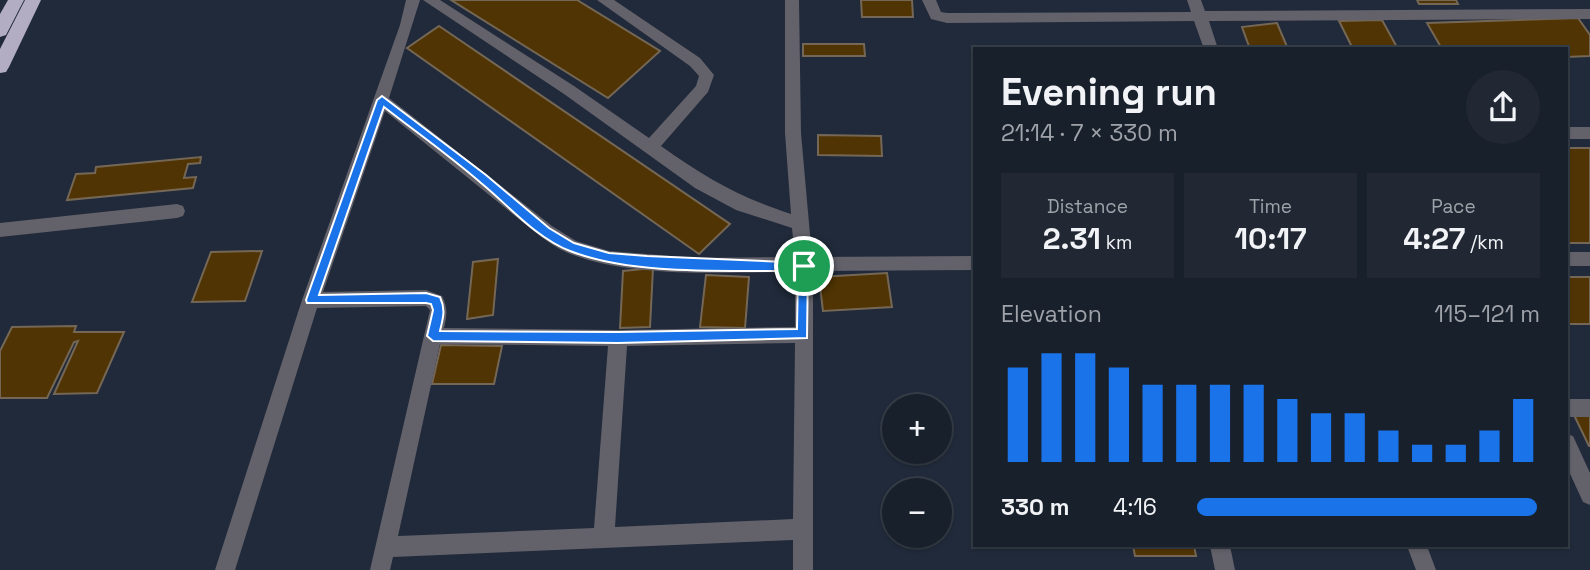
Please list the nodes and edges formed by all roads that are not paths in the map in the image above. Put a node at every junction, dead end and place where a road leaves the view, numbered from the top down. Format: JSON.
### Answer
{"nodes":[{"id":1,"x":16,"y":0,"type":"edge"},
{"id":2,"x":33,"y":0,"type":"edge"},
{"id":3,"x":413,"y":0,"type":"edge"},
{"id":4,"x":430,"y":0,"type":"edge"},
{"id":5,"x":604,"y":0,"type":"edge"},
{"id":6,"x":792,"y":0,"type":"edge"},
{"id":7,"x":929,"y":0,"type":"edge"},
{"id":8,"x":1194,"y":0,"type":"edge"},
{"id":9,"x":1584,"y":4,"type":"edge"},
{"id":10,"x":1200,"y":15,"type":"junction"},
{"id":11,"x":0,"y":31,"type":"edge"},
{"id":12,"x":1210,"y":47,"type":"edge"},
{"id":13,"x":0,"y":67,"type":"edge"},
{"id":14,"x":382,"y":100,"type":"junction"},
{"id":15,"x":1590,"y":132,"type":"edge"},
{"id":16,"x":1568,"y":133,"type":"edge"},
{"id":17,"x":651,"y":147,"type":"junction"},
{"id":18,"x":177,"y":211,"type":"dead end"},
{"id":19,"x":800,"y":224,"type":"junction"},
{"id":20,"x":0,"y":230,"type":"edge"},
{"id":21,"x":1568,"y":259,"type":"edge"},
{"id":22,"x":1590,"y":259,"type":"edge"},
{"id":23,"x":973,"y":263,"type":"edge"},
{"id":24,"x":804,"y":266,"type":"junction"},
{"id":25,"x":311,"y":300,"type":"junction"},
{"id":26,"x":803,"y":335,"type":"junction"},
{"id":27,"x":433,"y":336,"type":"junction"},
{"id":28,"x":618,"y":338,"type":"junction"},
{"id":29,"x":1568,"y":408,"type":"edge"},
{"id":30,"x":1590,"y":408,"type":"edge"},
{"id":31,"x":1568,"y":447,"type":"edge"},
{"id":32,"x":1590,"y":495,"type":"edge"},
{"id":33,"x":802,"y":529,"type":"junction"},
{"id":34,"x":604,"y":537,"type":"junction"},
{"id":35,"x":385,"y":547,"type":"junction"},
{"id":36,"x":1220,"y":547,"type":"edge"},
{"id":37,"x":1417,"y":547,"type":"edge"},
{"id":38,"x":225,"y":570,"type":"edge"},
{"id":39,"x":380,"y":570,"type":"edge"},
{"id":40,"x":803,"y":570,"type":"edge"},
{"id":41,"x":1225,"y":570,"type":"edge"},
{"id":42,"x":1426,"y":570,"type":"edge"}],
"edges":[{"from":1,"to":11,"type":"highway"},
{"from":2,"to":13,"type":"highway"},
{"from":3,"to":14,"type":"street"},
{"from":4,"to":17,"type":"street"},
{"from":5,"to":17,"type":"street"},
{"from":6,"to":19,"type":"street"},
{"from":7,"to":10,"type":"street"},
{"from":8,"to":10,"type":"street"},
{"from":9,"to":10,"type":"street"},
{"from":10,"to":12,"type":"street"},
{"from":14,"to":24,"type":"street"},
{"from":14,"to":25,"type":"street"},
{"from":15,"to":16,"type":"street"},
{"from":17,"to":19,"type":"street"},
{"from":18,"to":20,"type":"street"},
{"from":19,"to":24,"type":"street"},
{"from":21,"to":22,"type":"street"},
{"from":23,"to":24,"type":"street"},
{"from":24,"to":26,"type":"street"},
{"from":25,"to":27,"type":"street"},
{"from":25,"to":38,"type":"street"},
{"from":26,"to":28,"type":"street"},
{"from":26,"to":33,"type":"street"},
{"from":27,"to":28,"type":"street"},
{"from":27,"to":35,"type":"street"},
{"from":28,"to":34,"type":"street"},
{"from":29,"to":30,"type":"street"},
{"from":31,"to":32,"type":"street"},
{"from":33,"to":34,"type":"street"},
{"from":33,"to":40,"type":"street"},
{"from":34,"to":35,"type":"street"},
{"from":35,"to":39,"type":"street"},
{"from":36,"to":41,"type":"street"},
{"from":37,"to":42,"type":"street"}]}
